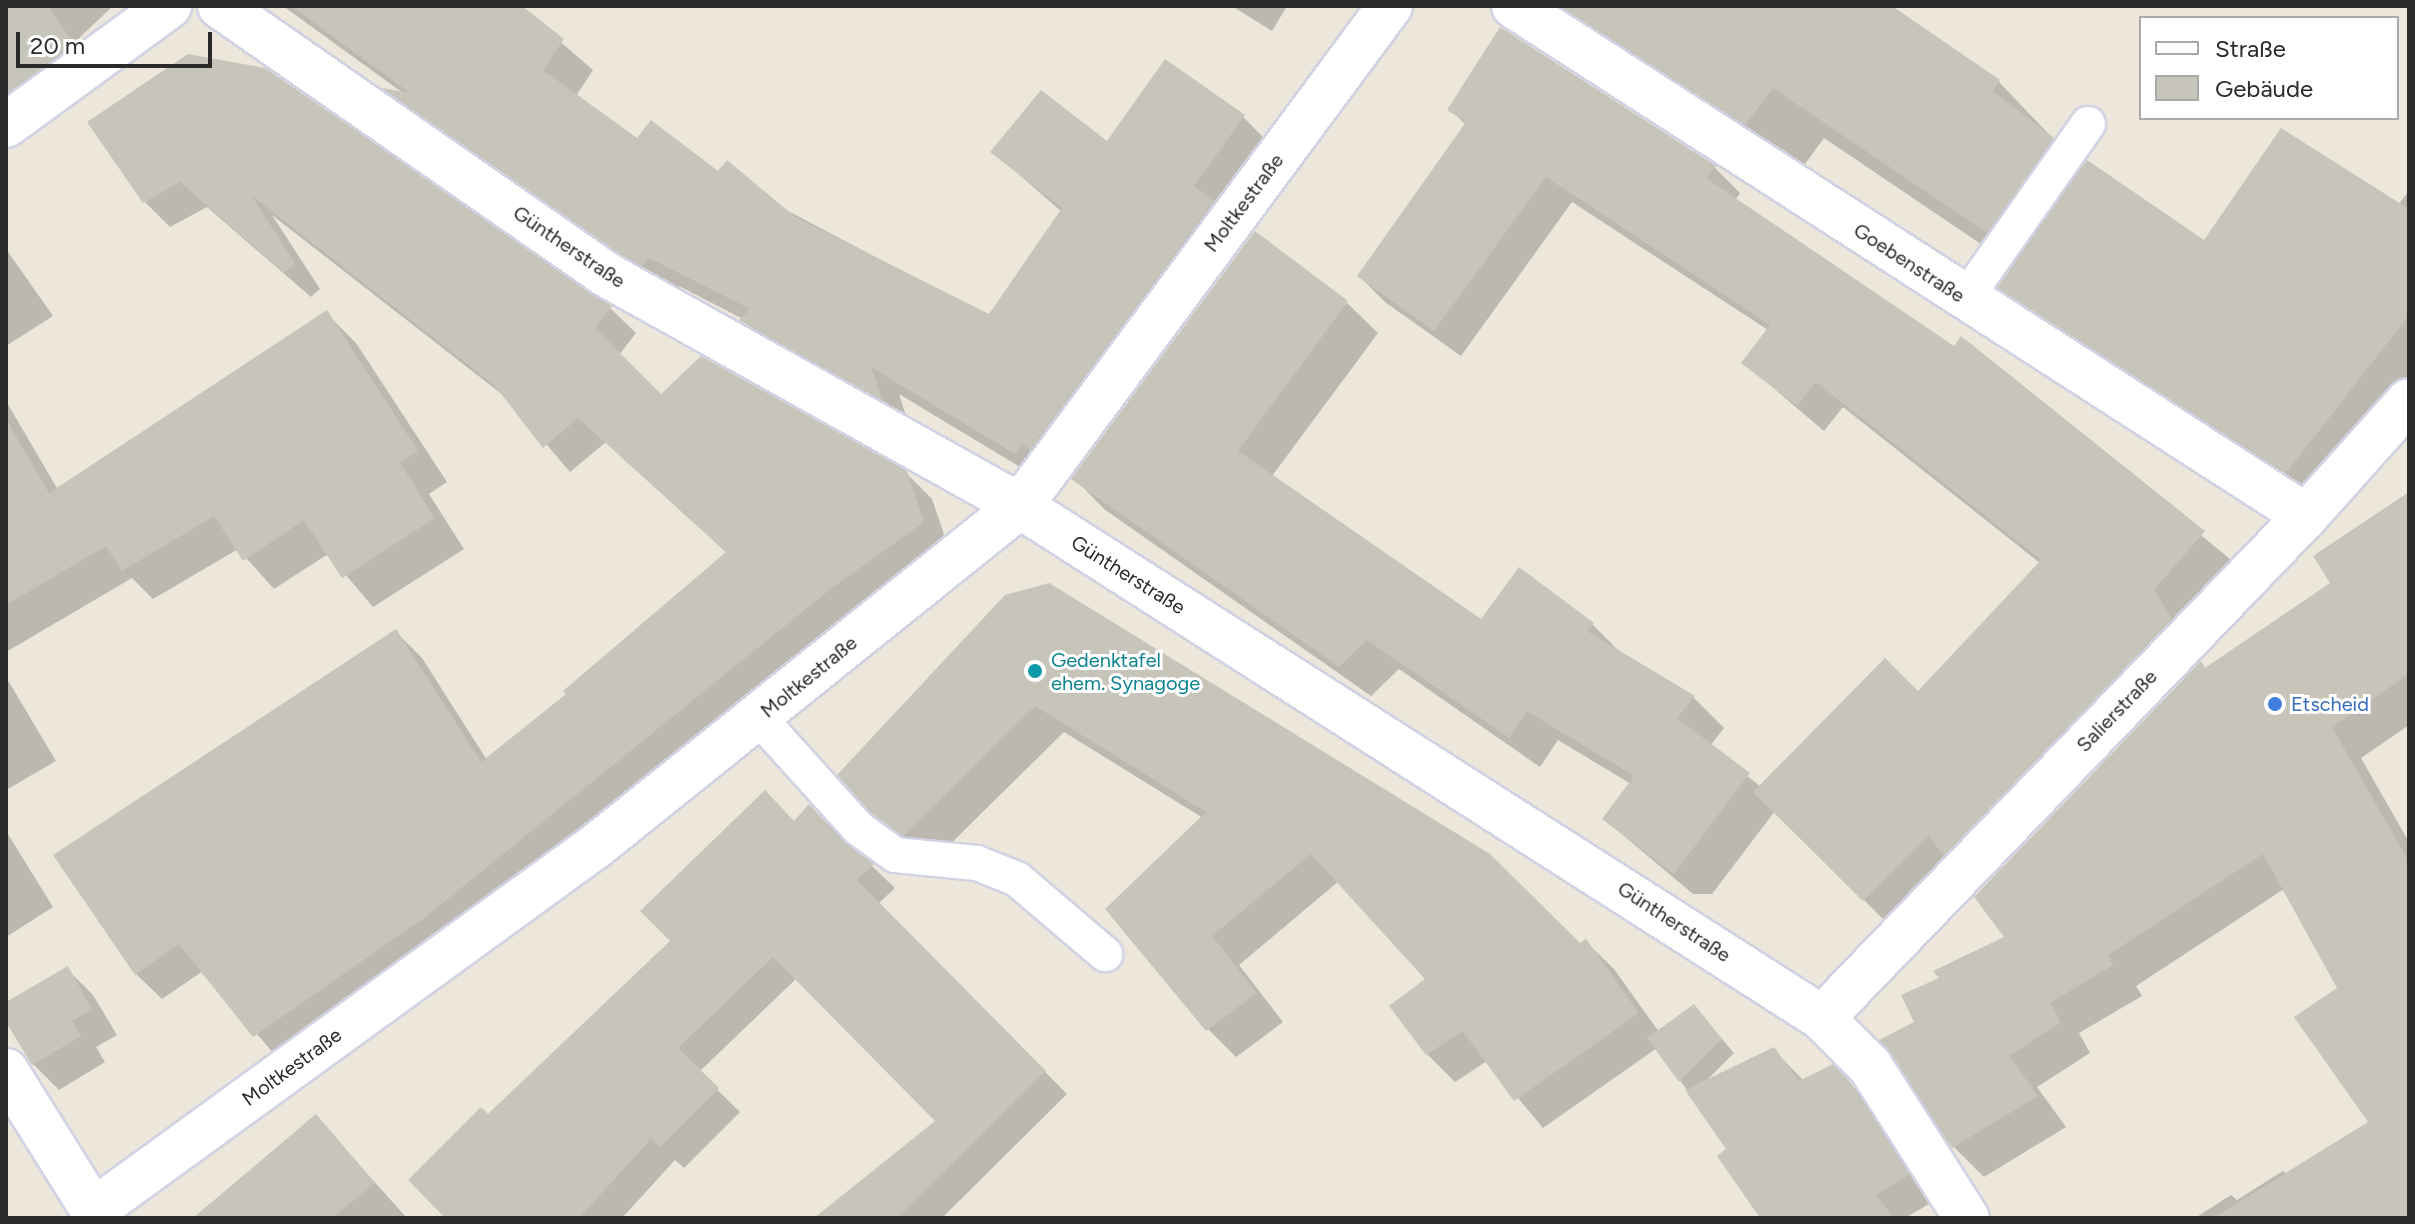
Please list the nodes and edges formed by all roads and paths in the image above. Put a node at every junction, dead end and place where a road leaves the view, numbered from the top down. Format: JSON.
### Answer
{"nodes":[{"id":1,"x":169,"y":6,"type":"edge"},
{"id":2,"x":220,"y":6,"type":"edge"},
{"id":3,"x":1390,"y":6,"type":"edge"},
{"id":4,"x":1514,"y":6,"type":"edge"},
{"id":5,"x":2088,"y":124,"type":"dead end"},
{"id":6,"x":6,"y":125,"type":"edge"},
{"id":7,"x":1965,"y":299,"type":"junction"},
{"id":8,"x":2409,"y":401,"type":"edge"},
{"id":9,"x":1020,"y":506,"type":"junction"},
{"id":10,"x":2306,"y":516,"type":"junction"},
{"id":11,"x":759,"y":718,"type":"junction"},
{"id":12,"x":1105,"y":954,"type":"dead end"},
{"id":13,"x":1822,"y":1018,"type":"junction"},
{"id":14,"x":6,"y":1071,"type":"edge"},
{"id":15,"x":95,"y":1214,"type":"edge"},
{"id":16,"x":1967,"y":1218,"type":"edge"}],
"edges":[{"from":1,"to":6,"type":"street"},
{"from":2,"to":9,"type":"street","name":"Güntherstraße"},
{"from":3,"to":9,"type":"street","name":"Moltkestraße"},
{"from":4,"to":7,"type":"street","name":"Goebenstraße"},
{"from":5,"to":7,"type":"lane"},
{"from":7,"to":10,"type":"street","name":"Goebenstraße"},
{"from":8,"to":10,"type":"street","name":"Salierstraße"},
{"from":9,"to":11,"type":"street","name":"Moltkestraße"},
{"from":9,"to":13,"type":"street","name":"Güntherstraße"},
{"from":10,"to":13,"type":"street","name":"Salierstraße"},
{"from":11,"to":12,"type":"lane"},
{"from":11,"to":15,"type":"street","name":"Moltkestraße"},
{"from":13,"to":16,"type":"street","name":"Güntherstraße"},
{"from":14,"to":15,"type":"street"}]}
